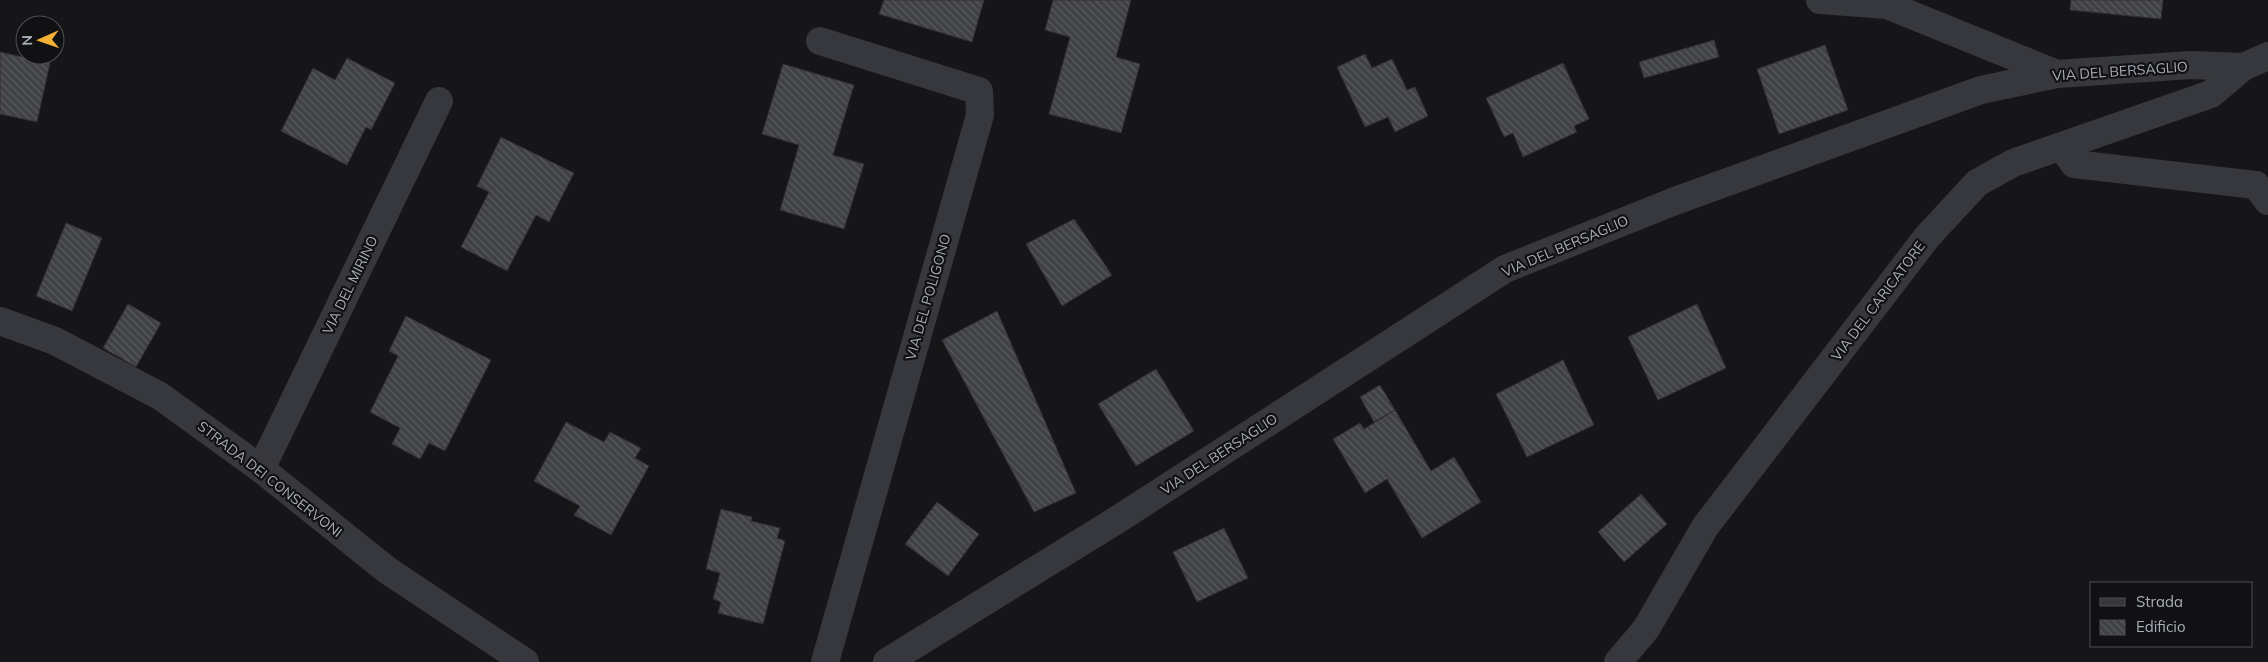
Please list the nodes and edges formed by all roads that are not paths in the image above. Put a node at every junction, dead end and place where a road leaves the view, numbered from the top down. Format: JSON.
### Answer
{"nodes":[{"id":1,"x":1820,"y":0,"type":"edge"},
{"id":2,"x":820,"y":41,"type":"dead end"},
{"id":3,"x":2268,"y":56,"type":"edge"},
{"id":4,"x":2243,"y":67,"type":"junction"},
{"id":5,"x":2057,"y":74,"type":"junction"},
{"id":6,"x":439,"y":101,"type":"dead end"},
{"id":7,"x":2062,"y":147,"type":"junction"},
{"id":8,"x":2268,"y":201,"type":"edge"},
{"id":9,"x":0,"y":321,"type":"edge"},
{"id":10,"x":261,"y":469,"type":"junction"},
{"id":11,"x":525,"y":662,"type":"edge"},
{"id":12,"x":825,"y":662,"type":"edge"},
{"id":13,"x":887,"y":662,"type":"edge"},
{"id":14,"x":1618,"y":662,"type":"edge"}],
"edges":[{"from":1,"to":5,"type":"street"},
{"from":2,"to":12,"type":"street","name":"VIA DEL POLIGONO"},
{"from":3,"to":4,"type":"street","name":"VIA DEL BERSAGLIO"},
{"from":4,"to":5,"type":"street","name":"VIA DEL BERSAGLIO"},
{"from":4,"to":7,"type":"street","name":"VIA DEL CARICATORE"},
{"from":5,"to":13,"type":"street","name":"VIA DEL BERSAGLIO"},
{"from":6,"to":10,"type":"street","name":"VIA DEL MIRINO"},
{"from":7,"to":8,"type":"street"},
{"from":7,"to":14,"type":"street","name":"VIA DEL CARICATORE"},
{"from":9,"to":10,"type":"street","name":"STRADA DEI CONSERVONI"},
{"from":10,"to":11,"type":"street","name":"STRADA DEI CONSERVONI"}]}
